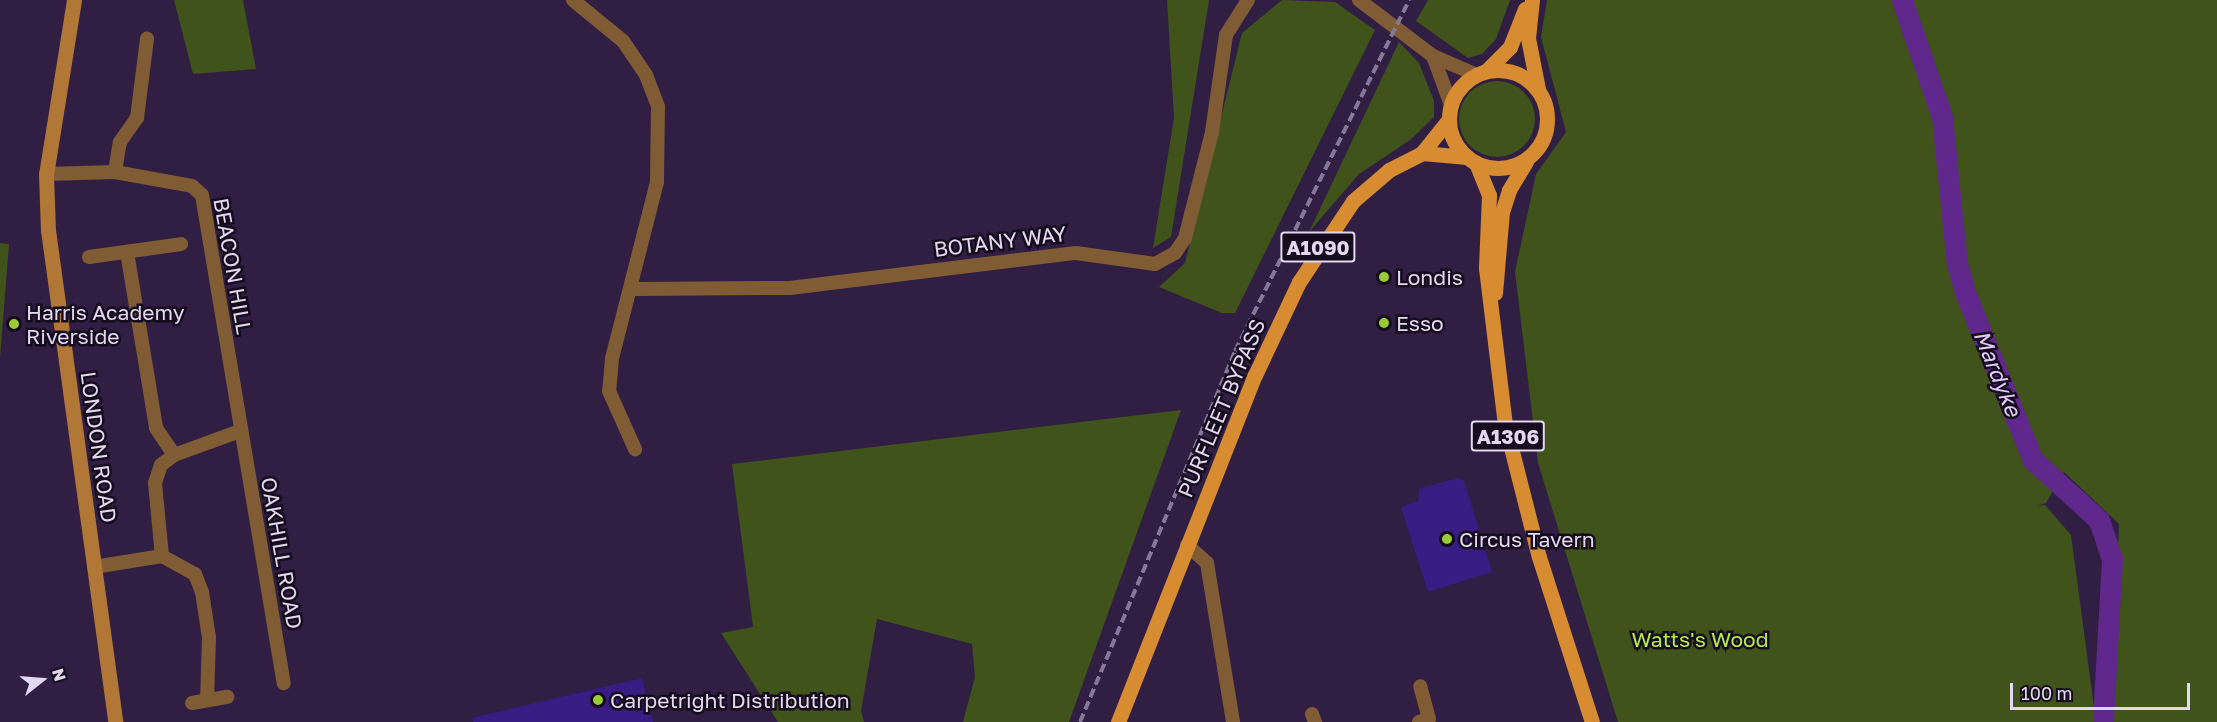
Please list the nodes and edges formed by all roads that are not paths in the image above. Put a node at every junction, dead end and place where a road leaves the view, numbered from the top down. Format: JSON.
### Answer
{"nodes":[{"id":1,"x":74,"y":0,"type":"edge"},
{"id":2,"x":573,"y":0,"type":"edge"},
{"id":3,"x":1248,"y":0,"type":"edge"},
{"id":4,"x":1359,"y":0,"type":"edge"},
{"id":5,"x":1530,"y":0,"type":"edge"},
{"id":6,"x":147,"y":39,"type":"dead end"},
{"id":7,"x":1428,"y":51,"type":"junction"},
{"id":8,"x":1481,"y":73,"type":"junction"},
{"id":9,"x":1539,"y":92,"type":"junction"},
{"id":10,"x":1450,"y":112,"type":"junction"},
{"id":11,"x":1422,"y":153,"type":"junction"},
{"id":12,"x":1529,"y":157,"type":"junction"},
{"id":13,"x":1471,"y":160,"type":"junction"},
{"id":14,"x":115,"y":172,"type":"junction"},
{"id":15,"x":46,"y":174,"type":"junction"},
{"id":16,"x":181,"y":243,"type":"dead end"},
{"id":17,"x":127,"y":252,"type":"junction"},
{"id":18,"x":89,"y":257,"type":"dead end"},
{"id":19,"x":633,"y":289,"type":"junction"},
{"id":20,"x":1492,"y":313,"type":"junction"},
{"id":21,"x":240,"y":431,"type":"junction"},
{"id":22,"x":635,"y":449,"type":"dead end"},
{"id":23,"x":174,"y":455,"type":"junction"},
{"id":24,"x":1187,"y":545,"type":"junction"},
{"id":25,"x":162,"y":556,"type":"junction"},
{"id":26,"x":94,"y":567,"type":"junction"},
{"id":27,"x":284,"y":683,"type":"dead end"},
{"id":28,"x":1420,"y":686,"type":"dead end"},
{"id":29,"x":227,"y":697,"type":"dead end"},
{"id":30,"x":207,"y":700,"type":"junction"},
{"id":31,"x":192,"y":703,"type":"dead end"},
{"id":32,"x":115,"y":722,"type":"edge"},
{"id":33,"x":1118,"y":722,"type":"edge"},
{"id":34,"x":1233,"y":722,"type":"edge"},
{"id":35,"x":1419,"y":722,"type":"edge"},
{"id":36,"x":1592,"y":722,"type":"edge"}],
"edges":[{"from":1,"to":15,"type":"street","name":"LONDON ROAD"},
{"from":2,"to":19,"type":"street"},
{"from":3,"to":19,"type":"street","name":"BOTANY WAY"},
{"from":4,"to":7,"type":"street"},
{"from":5,"to":8,"type":"main road"},
{"from":5,"to":9,"type":"main road"},
{"from":6,"to":14,"type":"street"},
{"from":7,"to":8,"type":"street"},
{"from":7,"to":10,"type":"street"},
{"from":8,"to":9,"type":"main road"},
{"from":8,"to":10,"type":"main road"},
{"from":9,"to":12,"type":"main road"},
{"from":10,"to":11,"type":"main road","name":"PURFLEET BYPASS","number":"A1090"},
{"from":10,"to":13,"type":"main road"},
{"from":11,"to":13,"type":"main road"},
{"from":11,"to":24,"type":"main road","name":"PURFLEET BYPASS","number":"A1090"},
{"from":12,"to":13,"type":"main road"},
{"from":12,"to":20,"type":"main road","number":"A1306"},
{"from":13,"to":20,"type":"main road","number":"A1306"},
{"from":14,"to":15,"type":"street","name":"BEACON HILL"},
{"from":14,"to":21,"type":"street","name":"BEACON HILL"},
{"from":15,"to":26,"type":"street","name":"LONDON ROAD"},
{"from":16,"to":17,"type":"street"},
{"from":17,"to":18,"type":"street"},
{"from":17,"to":23,"type":"street"},
{"from":19,"to":22,"type":"street"},
{"from":20,"to":36,"type":"main road","number":"A1306"},
{"from":21,"to":23,"type":"street"},
{"from":21,"to":27,"type":"street","name":"OAKHILL ROAD"},
{"from":23,"to":25,"type":"street"},
{"from":24,"to":33,"type":"main road","name":"PURFLEET BYPASS","number":"A1090"},
{"from":24,"to":34,"type":"street"},
{"from":25,"to":26,"type":"street"},
{"from":25,"to":30,"type":"street"},
{"from":26,"to":32,"type":"street","name":"LONDON ROAD"},
{"from":28,"to":35,"type":"street"},
{"from":29,"to":30,"type":"street"},
{"from":30,"to":31,"type":"street"}]}
